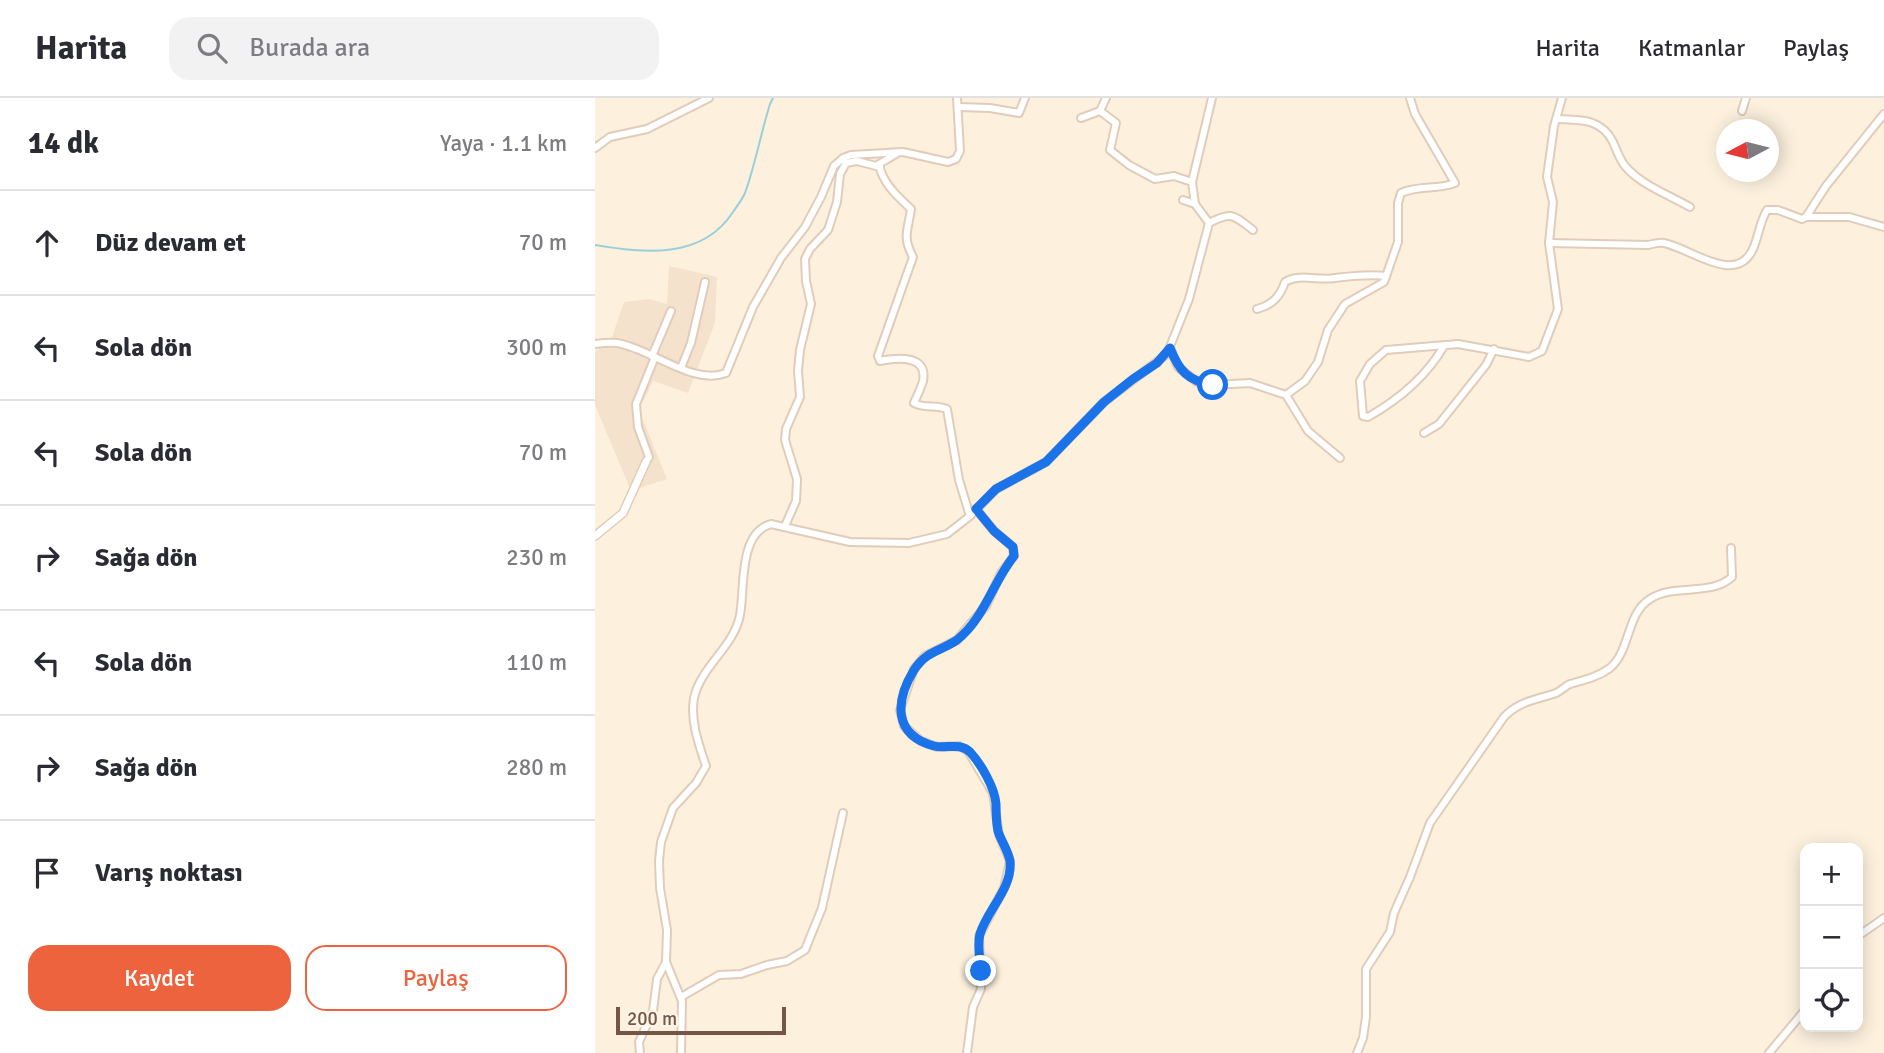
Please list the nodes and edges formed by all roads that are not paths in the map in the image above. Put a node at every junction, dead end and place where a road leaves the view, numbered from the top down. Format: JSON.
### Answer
{"nodes":[{"id":1,"x":709,"y":98,"type":"edge"},
{"id":2,"x":957,"y":98,"type":"edge"},
{"id":3,"x":1024,"y":98,"type":"edge"},
{"id":4,"x":1106,"y":98,"type":"edge"},
{"id":5,"x":1212,"y":98,"type":"edge"},
{"id":6,"x":1410,"y":98,"type":"edge"},
{"id":7,"x":1562,"y":98,"type":"edge"},
{"id":8,"x":1746,"y":98,"type":"edge"},
{"id":9,"x":958,"y":107,"type":"junction"},
{"id":10,"x":1100,"y":111,"type":"junction"},
{"id":11,"x":1742,"y":111,"type":"dead end"},
{"id":12,"x":1884,"y":114,"type":"edge"},
{"id":13,"x":1081,"y":118,"type":"dead end"},
{"id":14,"x":1556,"y":119,"type":"junction"},
{"id":15,"x":595,"y":148,"type":"edge"},
{"id":16,"x":897,"y":153,"type":"junction"},
{"id":17,"x":880,"y":167,"type":"junction"},
{"id":18,"x":1192,"y":182,"type":"junction"},
{"id":19,"x":1183,"y":201,"type":"dead end"},
{"id":20,"x":1195,"y":204,"type":"junction"},
{"id":21,"x":1690,"y":206,"type":"dead end"},
{"id":22,"x":1806,"y":217,"type":"junction"},
{"id":23,"x":1209,"y":223,"type":"junction"},
{"id":24,"x":1884,"y":227,"type":"edge"},
{"id":25,"x":1252,"y":230,"type":"dead end"},
{"id":26,"x":1549,"y":243,"type":"junction"},
{"id":27,"x":1386,"y":276,"type":"junction"},
{"id":28,"x":705,"y":282,"type":"dead end"},
{"id":29,"x":1257,"y":309,"type":"dead end"},
{"id":30,"x":671,"y":311,"type":"dead end"},
{"id":31,"x":595,"y":344,"type":"edge"},
{"id":32,"x":1444,"y":346,"type":"junction"},
{"id":33,"x":1170,"y":348,"type":"junction"},
{"id":34,"x":1494,"y":349,"type":"junction"},
{"id":35,"x":653,"y":356,"type":"junction"},
{"id":36,"x":681,"y":368,"type":"junction"},
{"id":37,"x":1286,"y":395,"type":"junction"},
{"id":38,"x":1424,"y":433,"type":"dead end"},
{"id":39,"x":1340,"y":458,"type":"dead end"},
{"id":40,"x":646,"y":462,"type":"joint"},
{"id":41,"x":976,"y":509,"type":"junction"},
{"id":42,"x":970,"y":516,"type":"junction"},
{"id":43,"x":785,"y":526,"type":"junction"},
{"id":44,"x":595,"y":536,"type":"edge"},
{"id":45,"x":1731,"y":548,"type":"dead end"},
{"id":46,"x":843,"y":813,"type":"dead end"},
{"id":47,"x":1884,"y":918,"type":"edge"},
{"id":48,"x":1863,"y":933,"type":"edge"},
{"id":49,"x":666,"y":962,"type":"junction"},
{"id":50,"x":681,"y":997,"type":"junction"},
{"id":51,"x":1800,"y":1016,"type":"edge"},
{"id":52,"x":640,"y":1053,"type":"edge"},
{"id":53,"x":681,"y":1053,"type":"edge"},
{"id":54,"x":967,"y":1053,"type":"edge"},
{"id":55,"x":1357,"y":1053,"type":"edge"},
{"id":56,"x":1769,"y":1053,"type":"edge"}],
"edges":[{"from":1,"to":15,"type":"street"},
{"from":2,"to":9,"type":"street"},
{"from":3,"to":9,"type":"street"},
{"from":4,"to":10,"type":"street"},
{"from":5,"to":18,"type":"street"},
{"from":6,"to":27,"type":"street"},
{"from":7,"to":14,"type":"street"},
{"from":8,"to":11,"type":"street"},
{"from":9,"to":16,"type":"street"},
{"from":10,"to":13,"type":"street"},
{"from":10,"to":18,"type":"street"},
{"from":12,"to":22,"type":"street"},
{"from":14,"to":21,"type":"street"},
{"from":14,"to":26,"type":"street"},
{"from":16,"to":17,"type":"street"},
{"from":16,"to":36,"type":"street"},
{"from":17,"to":42,"type":"street"},
{"from":17,"to":43,"type":"street"},
{"from":18,"to":20,"type":"street"},
{"from":19,"to":20,"type":"street"},
{"from":20,"to":23,"type":"street"},
{"from":22,"to":24,"type":"street"},
{"from":22,"to":26,"type":"street"},
{"from":23,"to":25,"type":"street"},
{"from":23,"to":33,"type":"street"},
{"from":26,"to":34,"type":"street"},
{"from":27,"to":29,"type":"street"},
{"from":27,"to":37,"type":"street"},
{"from":28,"to":36,"type":"street"},
{"from":30,"to":35,"type":"street"},
{"from":31,"to":35,"type":"street"},
{"from":32,"to":32,"type":"street"},
{"from":32,"to":34,"type":"street"},
{"from":33,"to":37,"type":"street"},
{"from":33,"to":41,"type":"street"},
{"from":34,"to":38,"type":"street"},
{"from":35,"to":36,"type":"street"},
{"from":35,"to":40,"type":"street"},
{"from":37,"to":39,"type":"street"},
{"from":40,"to":44,"type":"street"},
{"from":41,"to":42,"type":"street"},
{"from":41,"to":54,"type":"street"},
{"from":42,"to":43,"type":"street"},
{"from":43,"to":49,"type":"street"},
{"from":45,"to":55,"type":"street"},
{"from":46,"to":50,"type":"street"},
{"from":47,"to":48,"type":"street"},
{"from":49,"to":50,"type":"street"},
{"from":49,"to":52,"type":"street"},
{"from":50,"to":53,"type":"street"},
{"from":51,"to":56,"type":"street"}]}
